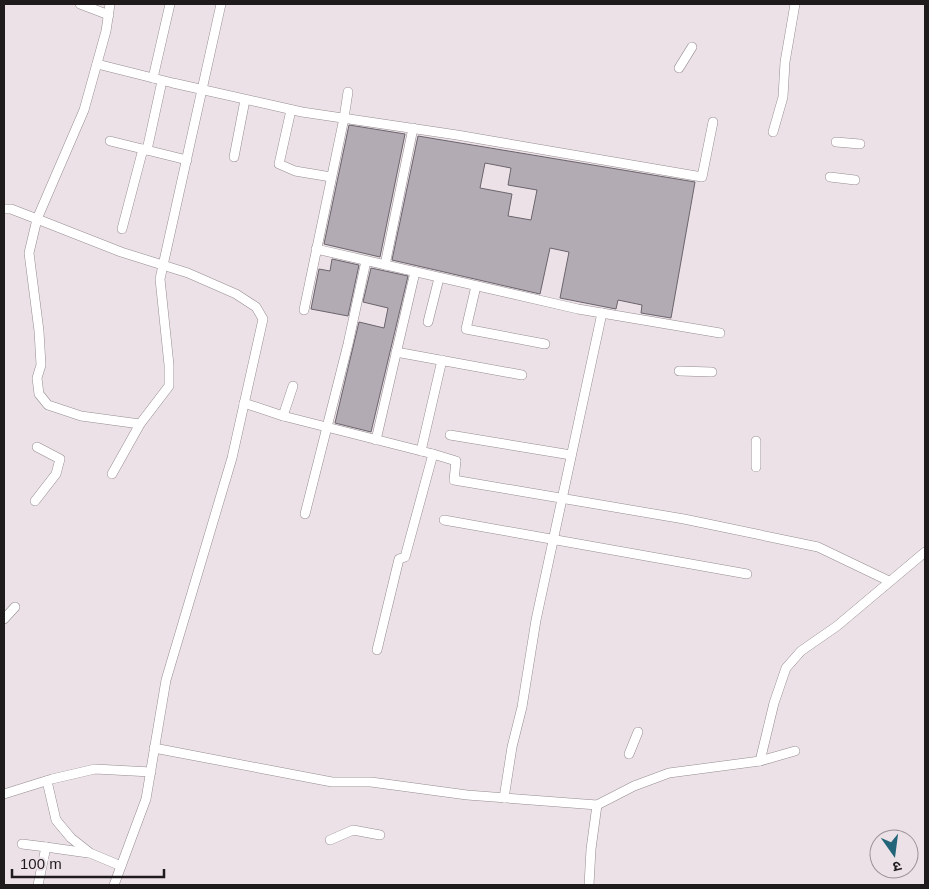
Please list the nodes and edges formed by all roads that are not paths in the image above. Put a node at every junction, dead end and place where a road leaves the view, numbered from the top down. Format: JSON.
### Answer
{"nodes":[{"id":1,"x":80,"y":4,"type":"edge"},
{"id":2,"x":110,"y":4,"type":"edge"},
{"id":3,"x":170,"y":4,"type":"edge"},
{"id":4,"x":221,"y":4,"type":"edge"},
{"id":5,"x":795,"y":4,"type":"edge"},
{"id":6,"x":109,"y":14,"type":"junction"},
{"id":7,"x":692,"y":47,"type":"dead end"},
{"id":8,"x":97,"y":64,"type":"junction"},
{"id":9,"x":679,"y":68,"type":"dead end"},
{"id":10,"x":157,"y":79,"type":"junction"},
{"id":11,"x":202,"y":90,"type":"junction"},
{"id":12,"x":348,"y":92,"type":"dead end"},
{"id":13,"x":245,"y":100,"type":"junction"},
{"id":14,"x":291,"y":110,"type":"junction"},
{"id":15,"x":344,"y":118,"type":"junction"},
{"id":16,"x":713,"y":122,"type":"dead end"},
{"id":17,"x":413,"y":128,"type":"junction"},
{"id":18,"x":773,"y":132,"type":"dead end"},
{"id":19,"x":110,"y":141,"type":"dead end"},
{"id":20,"x":836,"y":142,"type":"dead end"},
{"id":21,"x":860,"y":144,"type":"dead end"},
{"id":22,"x":145,"y":150,"type":"junction"},
{"id":23,"x":234,"y":157,"type":"dead end"},
{"id":24,"x":187,"y":160,"type":"junction"},
{"id":25,"x":830,"y":177,"type":"dead end"},
{"id":26,"x":331,"y":178,"type":"junction"},
{"id":27,"x":855,"y":180,"type":"dead end"},
{"id":28,"x":4,"y":209,"type":"edge"},
{"id":29,"x":37,"y":218,"type":"junction"},
{"id":30,"x":122,"y":229,"type":"dead end"},
{"id":31,"x":316,"y":249,"type":"junction"},
{"id":32,"x":366,"y":261,"type":"junction"},
{"id":33,"x":385,"y":265,"type":"junction"},
{"id":34,"x":164,"y":266,"type":"junction"},
{"id":35,"x":415,"y":272,"type":"junction"},
{"id":36,"x":439,"y":278,"type":"junction"},
{"id":37,"x":476,"y":286,"type":"junction"},
{"id":38,"x":304,"y":310,"type":"dead end"},
{"id":39,"x":602,"y":313,"type":"junction"},
{"id":40,"x":428,"y":322,"type":"dead end"},
{"id":41,"x":720,"y":333,"type":"dead end"},
{"id":42,"x":545,"y":344,"type":"dead end"},
{"id":43,"x":396,"y":352,"type":"junction"},
{"id":44,"x":442,"y":360,"type":"junction"},
{"id":45,"x":679,"y":371,"type":"dead end"},
{"id":46,"x":712,"y":372,"type":"dead end"},
{"id":47,"x":522,"y":375,"type":"dead end"},
{"id":48,"x":293,"y":386,"type":"dead end"},
{"id":49,"x":244,"y":403,"type":"junction"},
{"id":50,"x":282,"y":416,"type":"junction"},
{"id":51,"x":140,"y":424,"type":"junction"},
{"id":52,"x":327,"y":427,"type":"junction"},
{"id":53,"x":450,"y":435,"type":"dead end"},
{"id":54,"x":376,"y":440,"type":"junction"},
{"id":55,"x":756,"y":441,"type":"dead end"},
{"id":56,"x":37,"y":447,"type":"dead end"},
{"id":57,"x":420,"y":451,"type":"junction"},
{"id":58,"x":433,"y":454,"type":"junction"},
{"id":59,"x":571,"y":455,"type":"junction"},
{"id":60,"x":756,"y":467,"type":"dead end"},
{"id":61,"x":112,"y":474,"type":"dead end"},
{"id":62,"x":562,"y":498,"type":"junction"},
{"id":63,"x":35,"y":501,"type":"dead end"},
{"id":64,"x":306,"y":514,"type":"dead end"},
{"id":65,"x":444,"y":520,"type":"dead end"},
{"id":66,"x":553,"y":539,"type":"junction"},
{"id":67,"x":923,"y":558,"type":"edge"},
{"id":68,"x":747,"y":574,"type":"dead end"},
{"id":69,"x":889,"y":581,"type":"junction"},
{"id":70,"x":15,"y":607,"type":"dead end"},
{"id":71,"x":4,"y":619,"type":"edge"},
{"id":72,"x":377,"y":650,"type":"dead end"},
{"id":73,"x":638,"y":732,"type":"dead end"},
{"id":74,"x":154,"y":748,"type":"junction"},
{"id":75,"x":795,"y":751,"type":"dead end"},
{"id":76,"x":628,"y":754,"type":"dead end"},
{"id":77,"x":760,"y":761,"type":"junction"},
{"id":78,"x":151,"y":772,"type":"junction"},
{"id":79,"x":47,"y":781,"type":"junction"},
{"id":80,"x":4,"y":794,"type":"edge"},
{"id":81,"x":504,"y":798,"type":"junction"},
{"id":82,"x":598,"y":805,"type":"junction"},
{"id":83,"x":380,"y":835,"type":"dead end"},
{"id":84,"x":330,"y":840,"type":"dead end"},
{"id":85,"x":22,"y":844,"type":"dead end"},
{"id":86,"x":46,"y":847,"type":"junction"},
{"id":87,"x":90,"y":853,"type":"junction"},
{"id":88,"x":121,"y":866,"type":"junction"},
{"id":89,"x":38,"y":885,"type":"edge"},
{"id":90,"x":114,"y":885,"type":"edge"},
{"id":91,"x":589,"y":885,"type":"edge"}],
"edges":[{"from":1,"to":6,"type":"street"},
{"from":2,"to":6,"type":"street"},
{"from":3,"to":10,"type":"street"},
{"from":4,"to":11,"type":"street"},
{"from":5,"to":18,"type":"street"},
{"from":6,"to":8,"type":"street"},
{"from":7,"to":9,"type":"street"},
{"from":8,"to":10,"type":"street"},
{"from":8,"to":29,"type":"street"},
{"from":10,"to":11,"type":"street"},
{"from":10,"to":22,"type":"street"},
{"from":11,"to":13,"type":"street"},
{"from":11,"to":24,"type":"street"},
{"from":12,"to":15,"type":"street"},
{"from":13,"to":14,"type":"street"},
{"from":13,"to":23,"type":"street"},
{"from":14,"to":15,"type":"street"},
{"from":14,"to":26,"type":"street"},
{"from":15,"to":17,"type":"street"},
{"from":15,"to":26,"type":"street"},
{"from":16,"to":17,"type":"street"},
{"from":17,"to":33,"type":"street"},
{"from":19,"to":22,"type":"street"},
{"from":20,"to":21,"type":"street"},
{"from":22,"to":24,"type":"street"},
{"from":22,"to":30,"type":"street"},
{"from":24,"to":34,"type":"street"},
{"from":25,"to":27,"type":"street"},
{"from":26,"to":31,"type":"street"},
{"from":28,"to":29,"type":"street"},
{"from":29,"to":34,"type":"street"},
{"from":29,"to":51,"type":"street"},
{"from":31,"to":32,"type":"street"},
{"from":31,"to":38,"type":"street"},
{"from":32,"to":33,"type":"street"},
{"from":32,"to":52,"type":"street"},
{"from":33,"to":35,"type":"street"},
{"from":34,"to":49,"type":"street"},
{"from":34,"to":51,"type":"street"},
{"from":35,"to":36,"type":"street"},
{"from":35,"to":43,"type":"street"},
{"from":36,"to":37,"type":"street"},
{"from":36,"to":40,"type":"street"},
{"from":37,"to":39,"type":"street"},
{"from":37,"to":42,"type":"street"},
{"from":39,"to":41,"type":"street"},
{"from":39,"to":59,"type":"street"},
{"from":43,"to":44,"type":"street"},
{"from":43,"to":54,"type":"street"},
{"from":44,"to":47,"type":"street"},
{"from":44,"to":57,"type":"street"},
{"from":45,"to":46,"type":"street"},
{"from":48,"to":50,"type":"street"},
{"from":49,"to":50,"type":"street"},
{"from":49,"to":74,"type":"street"},
{"from":50,"to":52,"type":"street"},
{"from":51,"to":61,"type":"street"},
{"from":52,"to":54,"type":"street"},
{"from":52,"to":64,"type":"street"},
{"from":53,"to":59,"type":"street"},
{"from":54,"to":57,"type":"street"},
{"from":55,"to":60,"type":"street"},
{"from":56,"to":63,"type":"street"},
{"from":57,"to":58,"type":"street"},
{"from":58,"to":62,"type":"street"},
{"from":58,"to":72,"type":"street"},
{"from":59,"to":62,"type":"street"},
{"from":62,"to":66,"type":"street"},
{"from":62,"to":69,"type":"street"},
{"from":65,"to":66,"type":"street"},
{"from":66,"to":68,"type":"street"},
{"from":66,"to":81,"type":"street"},
{"from":67,"to":69,"type":"street"},
{"from":69,"to":77,"type":"street"},
{"from":70,"to":71,"type":"street"},
{"from":73,"to":76,"type":"street"},
{"from":74,"to":78,"type":"street"},
{"from":74,"to":81,"type":"street"},
{"from":75,"to":77,"type":"street"},
{"from":77,"to":82,"type":"street"},
{"from":78,"to":79,"type":"street"},
{"from":78,"to":88,"type":"street"},
{"from":79,"to":80,"type":"street"},
{"from":79,"to":87,"type":"street"},
{"from":81,"to":82,"type":"street"},
{"from":82,"to":91,"type":"street"},
{"from":83,"to":84,"type":"street"},
{"from":85,"to":86,"type":"street"},
{"from":86,"to":87,"type":"street"},
{"from":86,"to":89,"type":"street"},
{"from":87,"to":88,"type":"street"},
{"from":88,"to":90,"type":"street"}]}
